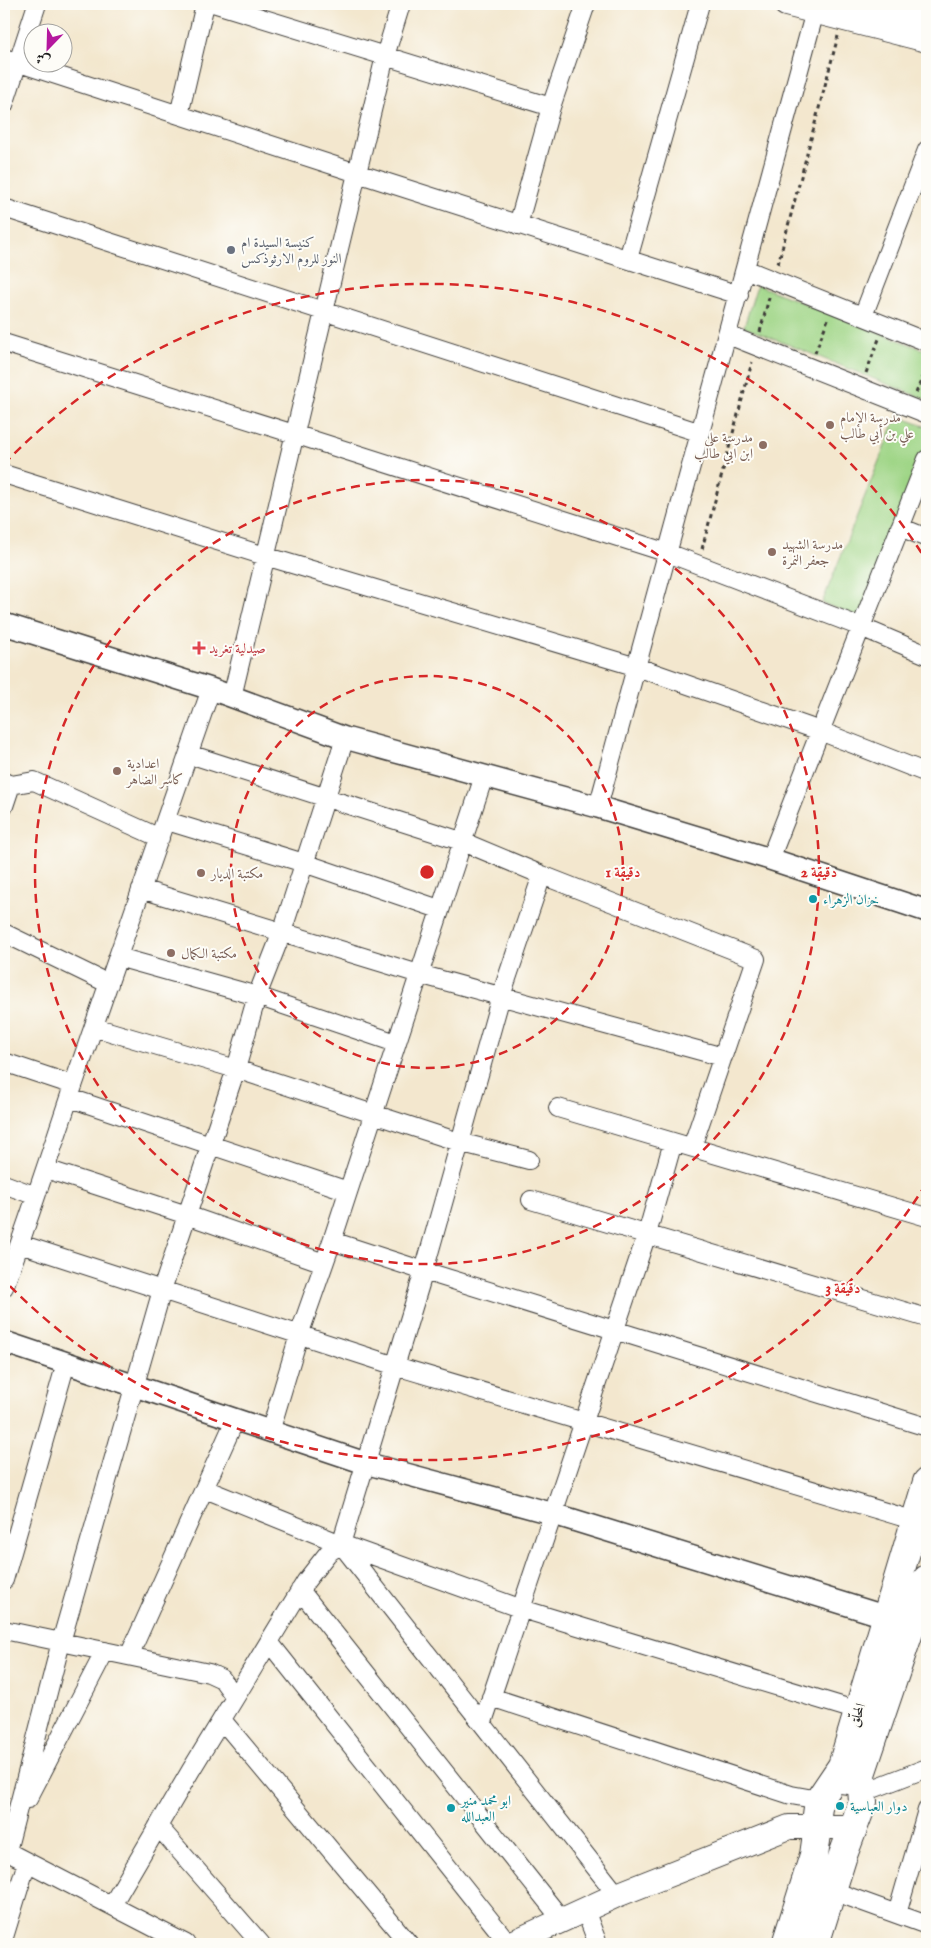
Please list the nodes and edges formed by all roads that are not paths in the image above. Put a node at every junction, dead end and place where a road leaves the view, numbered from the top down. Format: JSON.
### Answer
{"nodes":[{"id":1,"x":37,"y":4,"type":"edge"},
{"id":2,"x":205,"y":4,"type":"edge"},
{"id":3,"x":216,"y":4,"type":"edge"},
{"id":4,"x":401,"y":4,"type":"edge"},
{"id":5,"x":586,"y":4,"type":"edge"},
{"id":6,"x":700,"y":4,"type":"edge"},
{"id":7,"x":786,"y":4,"type":"edge"},
{"id":8,"x":856,"y":4,"type":"edge"},
{"id":9,"x":816,"y":7,"type":"edge"},
{"id":10,"x":927,"y":22,"type":"edge"},
{"id":11,"x":927,"y":40,"type":"edge"},
{"id":12,"x":385,"y":56,"type":"junction"},
{"id":13,"x":11,"y":60,"type":"edge"},
{"id":14,"x":4,"y":105,"type":"edge"},
{"id":15,"x":551,"y":107,"type":"junction"},
{"id":16,"x":179,"y":115,"type":"junction"},
{"id":17,"x":927,"y":150,"type":"edge"},
{"id":18,"x":357,"y":174,"type":"junction"},
{"id":19,"x":4,"y":208,"type":"edge"},
{"id":20,"x":518,"y":225,"type":"junction"},
{"id":21,"x":628,"y":259,"type":"junction"},
{"id":22,"x":745,"y":270,"type":"junction"},
{"id":23,"x":738,"y":294,"type":"junction"},
{"id":24,"x":324,"y":312,"type":"junction"},
{"id":25,"x":863,"y":316,"type":"junction"},
{"id":26,"x":728,"y":335,"type":"junction"},
{"id":27,"x":927,"y":342,"type":"edge"},
{"id":28,"x":4,"y":343,"type":"edge"},
{"id":29,"x":927,"y":414,"type":"edge"},
{"id":30,"x":701,"y":433,"type":"junction"},
{"id":31,"x":294,"y":434,"type":"junction"},
{"id":32,"x":927,"y":459,"type":"edge"},
{"id":33,"x":4,"y":474,"type":"edge"},
{"id":34,"x":900,"y":527,"type":"junction"},
{"id":35,"x":927,"y":538,"type":"edge"},
{"id":36,"x":668,"y":553,"type":"junction"},
{"id":37,"x":265,"y":556,"type":"junction"},
{"id":38,"x":4,"y":624,"type":"edge"},
{"id":39,"x":861,"y":627,"type":"junction"},
{"id":40,"x":927,"y":655,"type":"edge"},
{"id":41,"x":637,"y":667,"type":"junction"},
{"id":42,"x":210,"y":689,"type":"junction"},
{"id":43,"x":232,"y":697,"type":"junction"},
{"id":44,"x":820,"y":731,"type":"junction"},
{"id":45,"x":345,"y":738,"type":"junction"},
{"id":46,"x":189,"y":754,"type":"junction"},
{"id":47,"x":927,"y":773,"type":"edge"},
{"id":48,"x":484,"y":776,"type":"junction"},
{"id":49,"x":8,"y":783,"type":"edge"},
{"id":50,"x":326,"y":797,"type":"junction"},
{"id":51,"x":4,"y":806,"type":"edge"},
{"id":52,"x":598,"y":807,"type":"junction"},
{"id":53,"x":167,"y":821,"type":"junction"},
{"id":54,"x":160,"y":838,"type":"junction"},
{"id":55,"x":461,"y":841,"type":"junction"},
{"id":56,"x":770,"y":859,"type":"junction"},
{"id":57,"x":304,"y":863,"type":"junction"},
{"id":58,"x":542,"y":875,"type":"junction"},
{"id":59,"x":141,"y":889,"type":"junction"},
{"id":60,"x":440,"y":909,"type":"junction"},
{"id":61,"x":927,"y":911,"type":"edge"},
{"id":62,"x":4,"y":932,"type":"edge"},
{"id":63,"x":282,"y":932,"type":"junction"},
{"id":64,"x":118,"y":957,"type":"junction"},
{"id":65,"x":419,"y":974,"type":"junction"},
{"id":66,"x":109,"y":984,"type":"junction"},
{"id":67,"x":257,"y":996,"type":"junction"},
{"id":68,"x":501,"y":996,"type":"junction"},
{"id":69,"x":94,"y":1027,"type":"junction"},
{"id":70,"x":396,"y":1043,"type":"junction"},
{"id":71,"x":723,"y":1057,"type":"junction"},
{"id":72,"x":4,"y":1062,"type":"edge"},
{"id":73,"x":236,"y":1069,"type":"junction"},
{"id":74,"x":71,"y":1091,"type":"junction"},
{"id":75,"x":558,"y":1108,"type":"dead end"},
{"id":76,"x":373,"y":1115,"type":"junction"},
{"id":77,"x":459,"y":1142,"type":"junction"},
{"id":78,"x":673,"y":1142,"type":"junction"},
{"id":79,"x":210,"y":1145,"type":"junction"},
{"id":80,"x":692,"y":1148,"type":"junction"},
{"id":81,"x":529,"y":1160,"type":"dead end"},
{"id":82,"x":46,"y":1169,"type":"junction"},
{"id":83,"x":4,"y":1184,"type":"edge"},
{"id":84,"x":348,"y":1191,"type":"junction"},
{"id":85,"x":36,"y":1196,"type":"junction"},
{"id":86,"x":531,"y":1200,"type":"dead end"},
{"id":87,"x":187,"y":1215,"type":"junction"},
{"id":88,"x":927,"y":1217,"type":"edge"},
{"id":89,"x":647,"y":1234,"type":"junction"},
{"id":90,"x":332,"y":1241,"type":"junction"},
{"id":91,"x":20,"y":1244,"type":"junction"},
{"id":92,"x":324,"y":1263,"type":"junction"},
{"id":93,"x":424,"y":1272,"type":"junction"},
{"id":94,"x":4,"y":1285,"type":"edge"},
{"id":95,"x":162,"y":1290,"type":"junction"},
{"id":96,"x":927,"y":1318,"type":"edge"},
{"id":97,"x":614,"y":1330,"type":"junction"},
{"id":98,"x":299,"y":1335,"type":"junction"},
{"id":99,"x":4,"y":1342,"type":"edge"},
{"id":100,"x":66,"y":1363,"type":"junction"},
{"id":101,"x":396,"y":1366,"type":"junction"},
{"id":102,"x":134,"y":1386,"type":"junction"},
{"id":103,"x":235,"y":1420,"type":"junction"},
{"id":104,"x":586,"y":1421,"type":"junction"},
{"id":105,"x":927,"y":1427,"type":"edge"},
{"id":106,"x":270,"y":1432,"type":"junction"},
{"id":107,"x":365,"y":1463,"type":"junction"},
{"id":108,"x":927,"y":1482,"type":"edge"},
{"id":109,"x":205,"y":1490,"type":"junction"},
{"id":110,"x":554,"y":1514,"type":"junction"},
{"id":111,"x":916,"y":1521,"type":"junction"},
{"id":112,"x":341,"y":1544,"type":"junction"},
{"id":113,"x":4,"y":1580,"type":"edge"},
{"id":114,"x":927,"y":1583,"type":"edge"},
{"id":115,"x":300,"y":1590,"type":"junction"},
{"id":116,"x":522,"y":1609,"type":"junction"},
{"id":117,"x":886,"y":1617,"type":"junction"},
{"id":118,"x":4,"y":1630,"type":"edge"},
{"id":119,"x":62,"y":1642,"type":"junction"},
{"id":120,"x":269,"y":1642,"type":"junction"},
{"id":121,"x":105,"y":1651,"type":"junction"},
{"id":122,"x":129,"y":1656,"type":"junction"},
{"id":123,"x":235,"y":1697,"type":"junction"},
{"id":124,"x":492,"y":1697,"type":"junction"},
{"id":125,"x":858,"y":1711,"type":"junction"},
{"id":126,"x":222,"y":1720,"type":"junction"},
{"id":127,"x":483,"y":1722,"type":"junction"},
{"id":128,"x":926,"y":1769,"type":"edge"},
{"id":129,"x":862,"y":1787,"type":"junction"},
{"id":130,"x":826,"y":1791,"type":"junction"},
{"id":131,"x":927,"y":1810,"type":"edge"},
{"id":132,"x":158,"y":1826,"type":"junction"},
{"id":133,"x":818,"y":1826,"type":"junction"},
{"id":134,"x":854,"y":1827,"type":"junction"},
{"id":135,"x":13,"y":1828,"type":"junction"},
{"id":136,"x":5,"y":1851,"type":"edge"},
{"id":137,"x":27,"y":1862,"type":"junction"},
{"id":138,"x":833,"y":1891,"type":"junction"},
{"id":139,"x":617,"y":1895,"type":"junction"},
{"id":140,"x":112,"y":1905,"type":"junction"},
{"id":141,"x":585,"y":1910,"type":"junction"},
{"id":142,"x":897,"y":1914,"type":"junction"},
{"id":143,"x":562,"y":1920,"type":"junction"},
{"id":144,"x":927,"y":1925,"type":"edge"},
{"id":145,"x":4,"y":1937,"type":"edge"},
{"id":146,"x":818,"y":1943,"type":"edge"},
{"id":147,"x":186,"y":1944,"type":"edge"},
{"id":148,"x":262,"y":1944,"type":"edge"},
{"id":149,"x":409,"y":1944,"type":"edge"},
{"id":150,"x":510,"y":1944,"type":"edge"},
{"id":151,"x":598,"y":1944,"type":"edge"},
{"id":152,"x":786,"y":1944,"type":"edge"}],
"edges":[{"from":1,"to":13,"type":"street"},
{"from":2,"to":16,"type":"street"},
{"from":3,"to":12,"type":"street"},
{"from":4,"to":12,"type":"street"},
{"from":5,"to":15,"type":"street"},
{"from":6,"to":21,"type":"street"},
{"from":7,"to":9,"type":"main road"},
{"from":8,"to":10,"type":"main road"},
{"from":9,"to":11,"type":"main road"},
{"from":9,"to":22,"type":"street"},
{"from":12,"to":15,"type":"street"},
{"from":12,"to":18,"type":"street"},
{"from":13,"to":14,"type":"street"},
{"from":13,"to":16,"type":"street"},
{"from":15,"to":20,"type":"street"},
{"from":16,"to":18,"type":"street"},
{"from":17,"to":25,"type":"street"},
{"from":18,"to":20,"type":"street"},
{"from":18,"to":24,"type":"street"},
{"from":19,"to":24,"type":"street"},
{"from":20,"to":21,"type":"street"},
{"from":21,"to":23,"type":"street"},
{"from":22,"to":23,"type":"street"},
{"from":22,"to":25,"type":"street"},
{"from":23,"to":26,"type":"street"},
{"from":24,"to":30,"type":"street"},
{"from":24,"to":31,"type":"street"},
{"from":25,"to":27,"type":"street"},
{"from":26,"to":29,"type":"street"},
{"from":26,"to":30,"type":"street"},
{"from":28,"to":31,"type":"street"},
{"from":30,"to":36,"type":"street"},
{"from":31,"to":36,"type":"street"},
{"from":31,"to":37,"type":"street"},
{"from":32,"to":34,"type":"street"},
{"from":33,"to":37,"type":"street"},
{"from":34,"to":35,"type":"street"},
{"from":34,"to":39,"type":"street"},
{"from":36,"to":39,"type":"street"},
{"from":36,"to":41,"type":"street"},
{"from":37,"to":41,"type":"street"},
{"from":37,"to":43,"type":"street"},
{"from":38,"to":42,"type":"street"},
{"from":39,"to":40,"type":"street"},
{"from":39,"to":44,"type":"street"},
{"from":41,"to":44,"type":"street"},
{"from":41,"to":52,"type":"street"},
{"from":42,"to":43,"type":"street"},
{"from":42,"to":46,"type":"street"},
{"from":43,"to":45,"type":"street"},
{"from":44,"to":47,"type":"street"},
{"from":44,"to":56,"type":"street"},
{"from":45,"to":48,"type":"street"},
{"from":45,"to":50,"type":"street"},
{"from":46,"to":50,"type":"street"},
{"from":46,"to":53,"type":"street"},
{"from":48,"to":52,"type":"street"},
{"from":48,"to":55,"type":"street"},
{"from":49,"to":51,"type":"street"},
{"from":49,"to":54,"type":"street"},
{"from":50,"to":55,"type":"street"},
{"from":50,"to":57,"type":"street"},
{"from":52,"to":56,"type":"street"},
{"from":53,"to":54,"type":"street"},
{"from":53,"to":57,"type":"street"},
{"from":54,"to":59,"type":"street"},
{"from":55,"to":58,"type":"street"},
{"from":55,"to":60,"type":"street"},
{"from":56,"to":61,"type":"street"},
{"from":57,"to":60,"type":"street"},
{"from":57,"to":63,"type":"street"},
{"from":58,"to":68,"type":"street"},
{"from":58,"to":71,"type":"street"},
{"from":59,"to":63,"type":"street"},
{"from":59,"to":64,"type":"street"},
{"from":60,"to":65,"type":"street"},
{"from":62,"to":66,"type":"street"},
{"from":63,"to":65,"type":"street"},
{"from":63,"to":67,"type":"street"},
{"from":64,"to":66,"type":"street"},
{"from":64,"to":67,"type":"street"},
{"from":65,"to":68,"type":"street"},
{"from":65,"to":70,"type":"street"},
{"from":66,"to":69,"type":"street"},
{"from":67,"to":70,"type":"street"},
{"from":67,"to":73,"type":"street"},
{"from":68,"to":71,"type":"street"},
{"from":68,"to":77,"type":"street"},
{"from":69,"to":73,"type":"street"},
{"from":69,"to":74,"type":"street"},
{"from":70,"to":76,"type":"street"},
{"from":71,"to":80,"type":"street"},
{"from":72,"to":74,"type":"street"},
{"from":73,"to":76,"type":"street"},
{"from":73,"to":79,"type":"street"},
{"from":74,"to":79,"type":"street"},
{"from":74,"to":82,"type":"street"},
{"from":75,"to":78,"type":"street"},
{"from":76,"to":77,"type":"street"},
{"from":76,"to":84,"type":"street"},
{"from":77,"to":81,"type":"street"},
{"from":77,"to":93,"type":"street"},
{"from":78,"to":80,"type":"street"},
{"from":78,"to":89,"type":"street"},
{"from":79,"to":84,"type":"street"},
{"from":79,"to":87,"type":"street"},
{"from":80,"to":88,"type":"street"},
{"from":82,"to":85,"type":"street"},
{"from":82,"to":87,"type":"street"},
{"from":83,"to":85,"type":"street"},
{"from":84,"to":90,"type":"street"},
{"from":85,"to":91,"type":"street"},
{"from":86,"to":89,"type":"street"},
{"from":87,"to":92,"type":"street"},
{"from":87,"to":95,"type":"street"},
{"from":89,"to":96,"type":"street"},
{"from":89,"to":97,"type":"street"},
{"from":90,"to":92,"type":"street"},
{"from":90,"to":93,"type":"street"},
{"from":91,"to":94,"type":"street"},
{"from":91,"to":95,"type":"street"},
{"from":92,"to":98,"type":"street"},
{"from":93,"to":97,"type":"street"},
{"from":93,"to":101,"type":"street"},
{"from":95,"to":98,"type":"street"},
{"from":95,"to":102,"type":"street"},
{"from":97,"to":104,"type":"street"},
{"from":97,"to":105,"type":"street"},
{"from":98,"to":101,"type":"street"},
{"from":98,"to":106,"type":"street"},
{"from":99,"to":100,"type":"street"},
{"from":100,"to":102,"type":"street"},
{"from":100,"to":113,"type":"street"},
{"from":101,"to":104,"type":"street"},
{"from":101,"to":107,"type":"street"},
{"from":102,"to":103,"type":"street"},
{"from":102,"to":119,"type":"street"},
{"from":103,"to":106,"type":"street"},
{"from":103,"to":109,"type":"street"},
{"from":104,"to":110,"type":"street"},
{"from":104,"to":111,"type":"street"},
{"from":106,"to":107,"type":"street"},
{"from":107,"to":110,"type":"street"},
{"from":107,"to":112,"type":"street"},
{"from":108,"to":111,"type":"highway","name":"المحلّق"},
{"from":109,"to":112,"type":"street"},
{"from":109,"to":122,"type":"street"},
{"from":110,"to":116,"type":"street"},
{"from":110,"to":117,"type":"street"},
{"from":111,"to":117,"type":"highway","name":"المحلّق"},
{"from":112,"to":115,"type":"street"},
{"from":112,"to":116,"type":"street"},
{"from":112,"to":127,"type":"street"},
{"from":114,"to":129,"type":"highway","name":"المحلّق"},
{"from":115,"to":120,"type":"street"},
{"from":115,"to":143,"type":"street"},
{"from":116,"to":124,"type":"street"},
{"from":116,"to":125,"type":"street"},
{"from":117,"to":125,"type":"highway","name":"المحلّق"},
{"from":118,"to":119,"type":"street"},
{"from":119,"to":121,"type":"street"},
{"from":119,"to":135,"type":"street"},
{"from":120,"to":123,"type":"street"},
{"from":120,"to":150,"type":"street"},
{"from":121,"to":122,"type":"street"},
{"from":121,"to":135,"type":"street"},
{"from":122,"to":123,"type":"street"},
{"from":123,"to":126,"type":"street"},
{"from":124,"to":127,"type":"street"},
{"from":124,"to":130,"type":"street"},
{"from":125,"to":130,"type":"highway","name":"المحلّق"},
{"from":126,"to":132,"type":"street"},
{"from":126,"to":149,"type":"street"},
{"from":127,"to":139,"type":"street"},
{"from":128,"to":129,"type":"street"},
{"from":129,"to":130,"type":"street"},
{"from":129,"to":134,"type":"highway","name":"المحلّق"},
{"from":130,"to":133,"type":"highway","name":"المحلّق"},
{"from":131,"to":142,"type":"street"},
{"from":132,"to":140,"type":"street"},
{"from":132,"to":148,"type":"street"},
{"from":133,"to":134,"type":"main road"},
{"from":133,"to":139,"type":"main road"},
{"from":133,"to":152,"type":"highway","name":"المحلّق"},
{"from":134,"to":138,"type":"highway","name":"المحلّق"},
{"from":135,"to":136,"type":"street"},
{"from":136,"to":137,"type":"street"},
{"from":137,"to":140,"type":"street"},
{"from":137,"to":145,"type":"street"},
{"from":138,"to":142,"type":"street"},
{"from":138,"to":146,"type":"highway","name":"المحلّق"},
{"from":139,"to":141,"type":"main road"},
{"from":140,"to":147,"type":"street"},
{"from":141,"to":143,"type":"main road"},
{"from":141,"to":151,"type":"street"},
{"from":142,"to":144,"type":"street"},
{"from":143,"to":150,"type":"main road"}]}
